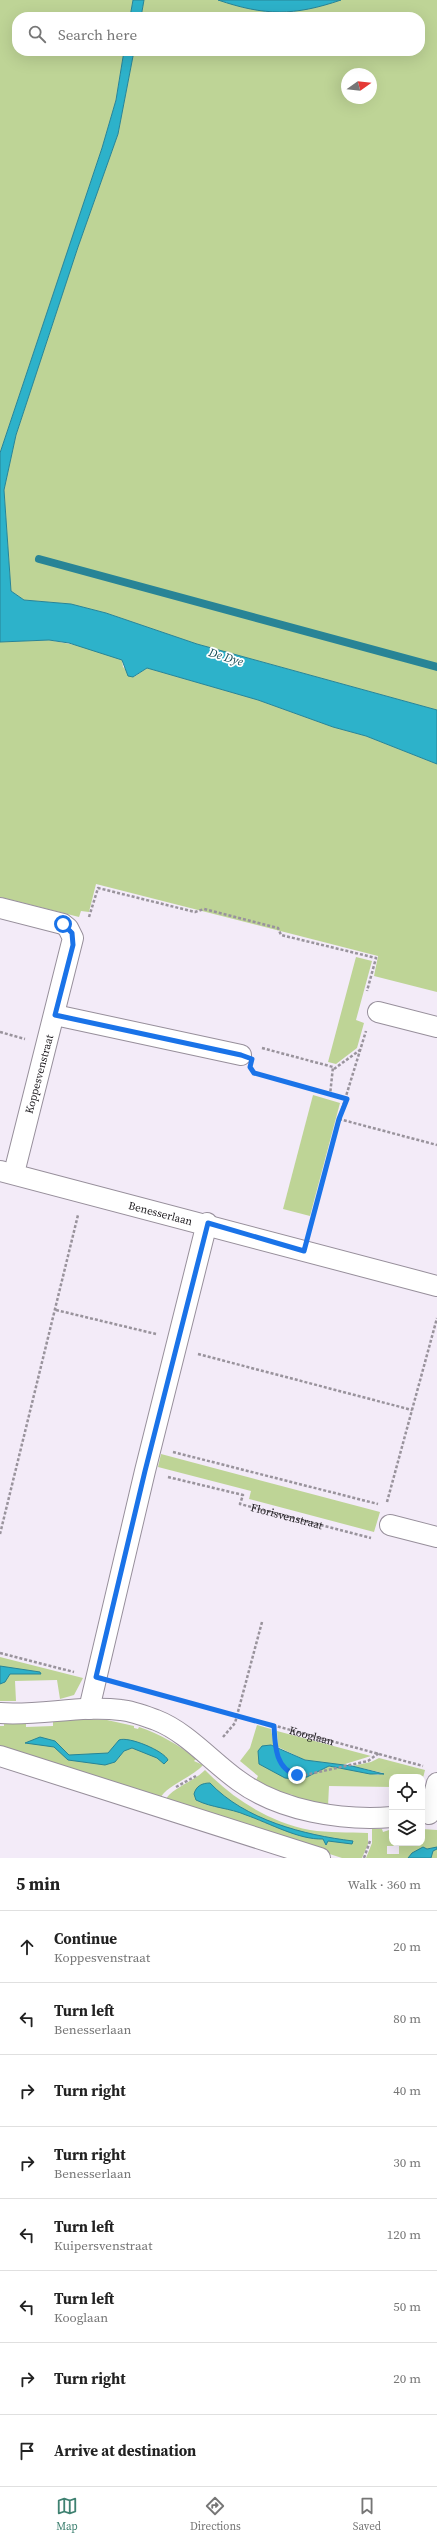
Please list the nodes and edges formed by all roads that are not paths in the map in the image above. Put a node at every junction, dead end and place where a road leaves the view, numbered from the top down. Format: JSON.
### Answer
{"nodes":[{"id":1,"x":0,"y":908,"type":"edge"},
{"id":2,"x":375,"y":1011,"type":"road end"},
{"id":3,"x":55,"y":1015,"type":"junction"},
{"id":4,"x":437,"y":1027,"type":"edge"},
{"id":5,"x":246,"y":1057,"type":"road end"},
{"id":6,"x":7,"y":1172,"type":"edge"},
{"id":7,"x":208,"y":1223,"type":"junction"},
{"id":8,"x":437,"y":1286,"type":"edge"},
{"id":9,"x":388,"y":1516,"type":"road end"},
{"id":10,"x":437,"y":1537,"type":"edge"},
{"id":11,"x":89,"y":1709,"type":"junction"},
{"id":12,"x":0,"y":1713,"type":"edge"},
{"id":13,"x":0,"y":1756,"type":"edge"},
{"id":14,"x":433,"y":1775,"type":"edge"},
{"id":15,"x":429,"y":1815,"type":"edge"},
{"id":16,"x":389,"y":1817,"type":"edge"},
{"id":17,"x":320,"y":1858,"type":"edge"}],
"edges":[{"from":1,"to":3,"type":"street","name":"Koppesvenstraat"},
{"from":2,"to":4,"type":"street"},
{"from":3,"to":5,"type":"street"},
{"from":3,"to":6,"type":"street","name":"Koppesvenstraat"},
{"from":6,"to":7,"type":"street","name":"Benesserlaan"},
{"from":7,"to":8,"type":"street","name":"Benesserlaan"},
{"from":7,"to":11,"type":"street"},
{"from":9,"to":10,"type":"street"},
{"from":11,"to":12,"type":"street"},
{"from":11,"to":16,"type":"street"},
{"from":13,"to":17,"type":"street"},
{"from":14,"to":15,"type":"street"}]}
